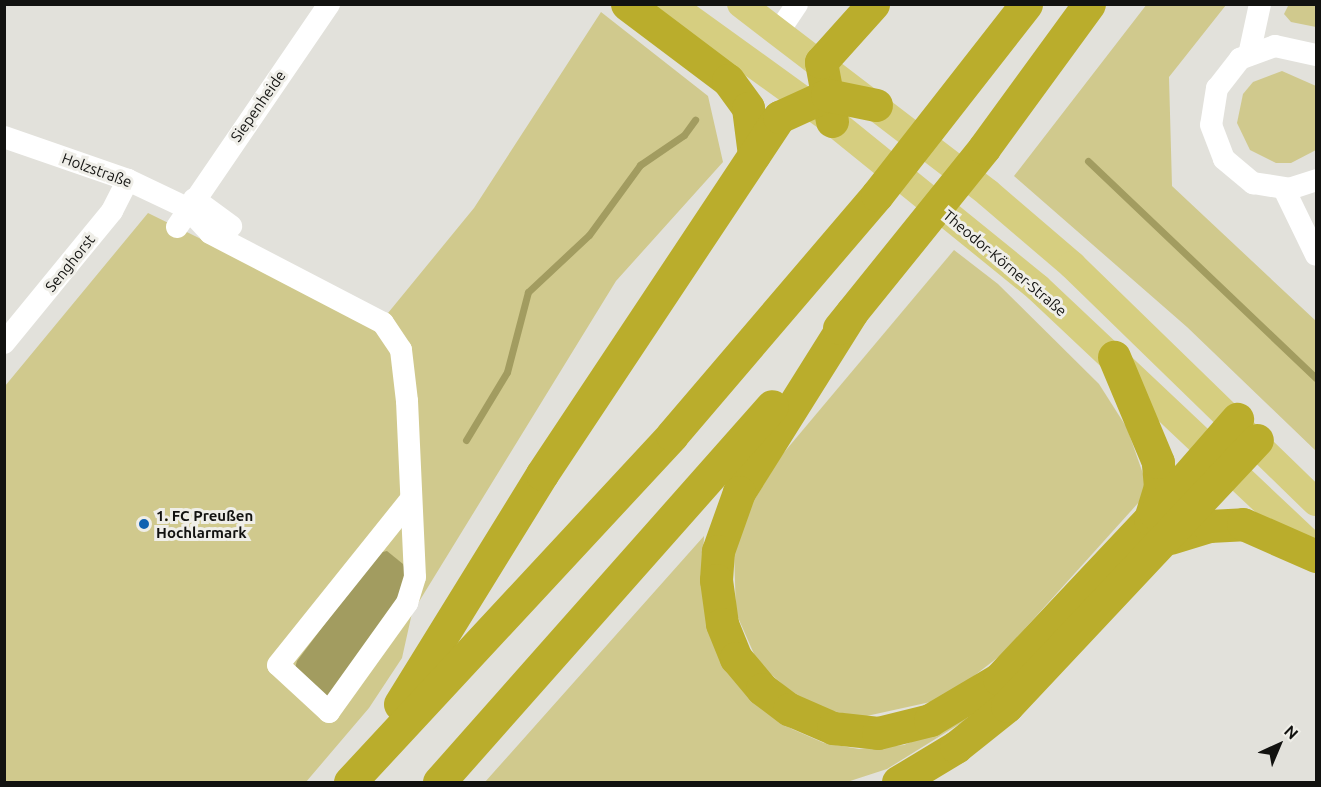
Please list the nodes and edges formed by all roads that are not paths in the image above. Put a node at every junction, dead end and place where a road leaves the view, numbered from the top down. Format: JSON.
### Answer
{"nodes":[{"id":1,"x":329,"y":4,"type":"edge"},
{"id":2,"x":627,"y":4,"type":"edge"},
{"id":3,"x":670,"y":4,"type":"edge"},
{"id":4,"x":741,"y":4,"type":"edge"},
{"id":5,"x":797,"y":4,"type":"edge"},
{"id":6,"x":873,"y":4,"type":"edge"},
{"id":7,"x":1026,"y":4,"type":"edge"},
{"id":8,"x":1089,"y":4,"type":"edge"},
{"id":9,"x":1260,"y":4,"type":"edge"},
{"id":10,"x":779,"y":31,"type":"junction"},
{"id":11,"x":1249,"y":55,"type":"junction"},
{"id":12,"x":1317,"y":55,"type":"edge"},
{"id":13,"x":821,"y":62,"type":"junction"},
{"id":14,"x":876,"y":105,"type":"junction"},
{"id":15,"x":821,"y":106,"type":"junction"},
{"id":16,"x":4,"y":137,"type":"edge"},
{"id":17,"x":754,"y":155,"type":"junction"},
{"id":18,"x":128,"y":180,"type":"junction"},
{"id":19,"x":1317,"y":180,"type":"edge"},
{"id":20,"x":1284,"y":189,"type":"junction"},
{"id":21,"x":186,"y":211,"type":"junction"},
{"id":22,"x":231,"y":226,"type":"dead end"},
{"id":23,"x":1317,"y":255,"type":"edge"},
{"id":24,"x":852,"y":312,"type":"junction"},
{"id":25,"x":4,"y":343,"type":"edge"},
{"id":26,"x":1114,"y":357,"type":"junction"},
{"id":27,"x":1247,"y":430,"type":"junction"},
{"id":28,"x":1223,"y":456,"type":"junction"},
{"id":29,"x":410,"y":500,"type":"junction"},
{"id":30,"x":1317,"y":502,"type":"edge"},
{"id":31,"x":1160,"y":529,"type":"junction"},
{"id":32,"x":1317,"y":550,"type":"edge"},
{"id":33,"x":1317,"y":556,"type":"edge"},
{"id":34,"x":328,"y":783,"type":"edge"},
{"id":35,"x":350,"y":783,"type":"edge"},
{"id":36,"x":440,"y":783,"type":"edge"},
{"id":37,"x":898,"y":783,"type":"edge"}],
"edges":[{"from":1,"to":21,"type":"street","name":"Siepenheide"},
{"from":2,"to":17,"type":"highway"},
{"from":3,"to":15,"type":"main road","name":"Theodor-Körner-Straße"},
{"from":4,"to":10,"type":"main road"},
{"from":5,"to":10,"type":"street"},
{"from":6,"to":13,"type":"highway"},
{"from":7,"to":35,"type":"highway"},
{"from":8,"to":24,"type":"highway"},
{"from":9,"to":11,"type":"street"},
{"from":10,"to":13,"type":"main road"},
{"from":11,"to":12,"type":"street"},
{"from":11,"to":20,"type":"street"},
{"from":13,"to":14,"type":"main road"},
{"from":13,"to":15,"type":"highway"},
{"from":14,"to":15,"type":"highway"},
{"from":14,"to":27,"type":"main road"},
{"from":15,"to":17,"type":"highway"},
{"from":15,"to":26,"type":"main road","name":"Theodor-Körner-Straße"},
{"from":16,"to":18,"type":"street","name":"Holzstraße"},
{"from":17,"to":34,"type":"highway"},
{"from":18,"to":21,"type":"street","name":"Holzstraße"},
{"from":18,"to":25,"type":"street","name":"Senghorst"},
{"from":19,"to":20,"type":"street"},
{"from":20,"to":23,"type":"street"},
{"from":21,"to":22,"type":"street"},
{"from":21,"to":29,"type":"street"},
{"from":24,"to":31,"type":"highway"},
{"from":24,"to":36,"type":"highway"},
{"from":26,"to":28,"type":"main road","name":"Theodor-Körner-Straße"},
{"from":26,"to":31,"type":"highway"},
{"from":27,"to":28,"type":"highway"},
{"from":27,"to":30,"type":"main road"},
{"from":28,"to":31,"type":"highway"},
{"from":28,"to":32,"type":"main road","name":"Theodor-Körner-Straße"},
{"from":29,"to":29,"type":"street"},
{"from":31,"to":33,"type":"highway"},
{"from":31,"to":37,"type":"highway"}]}
